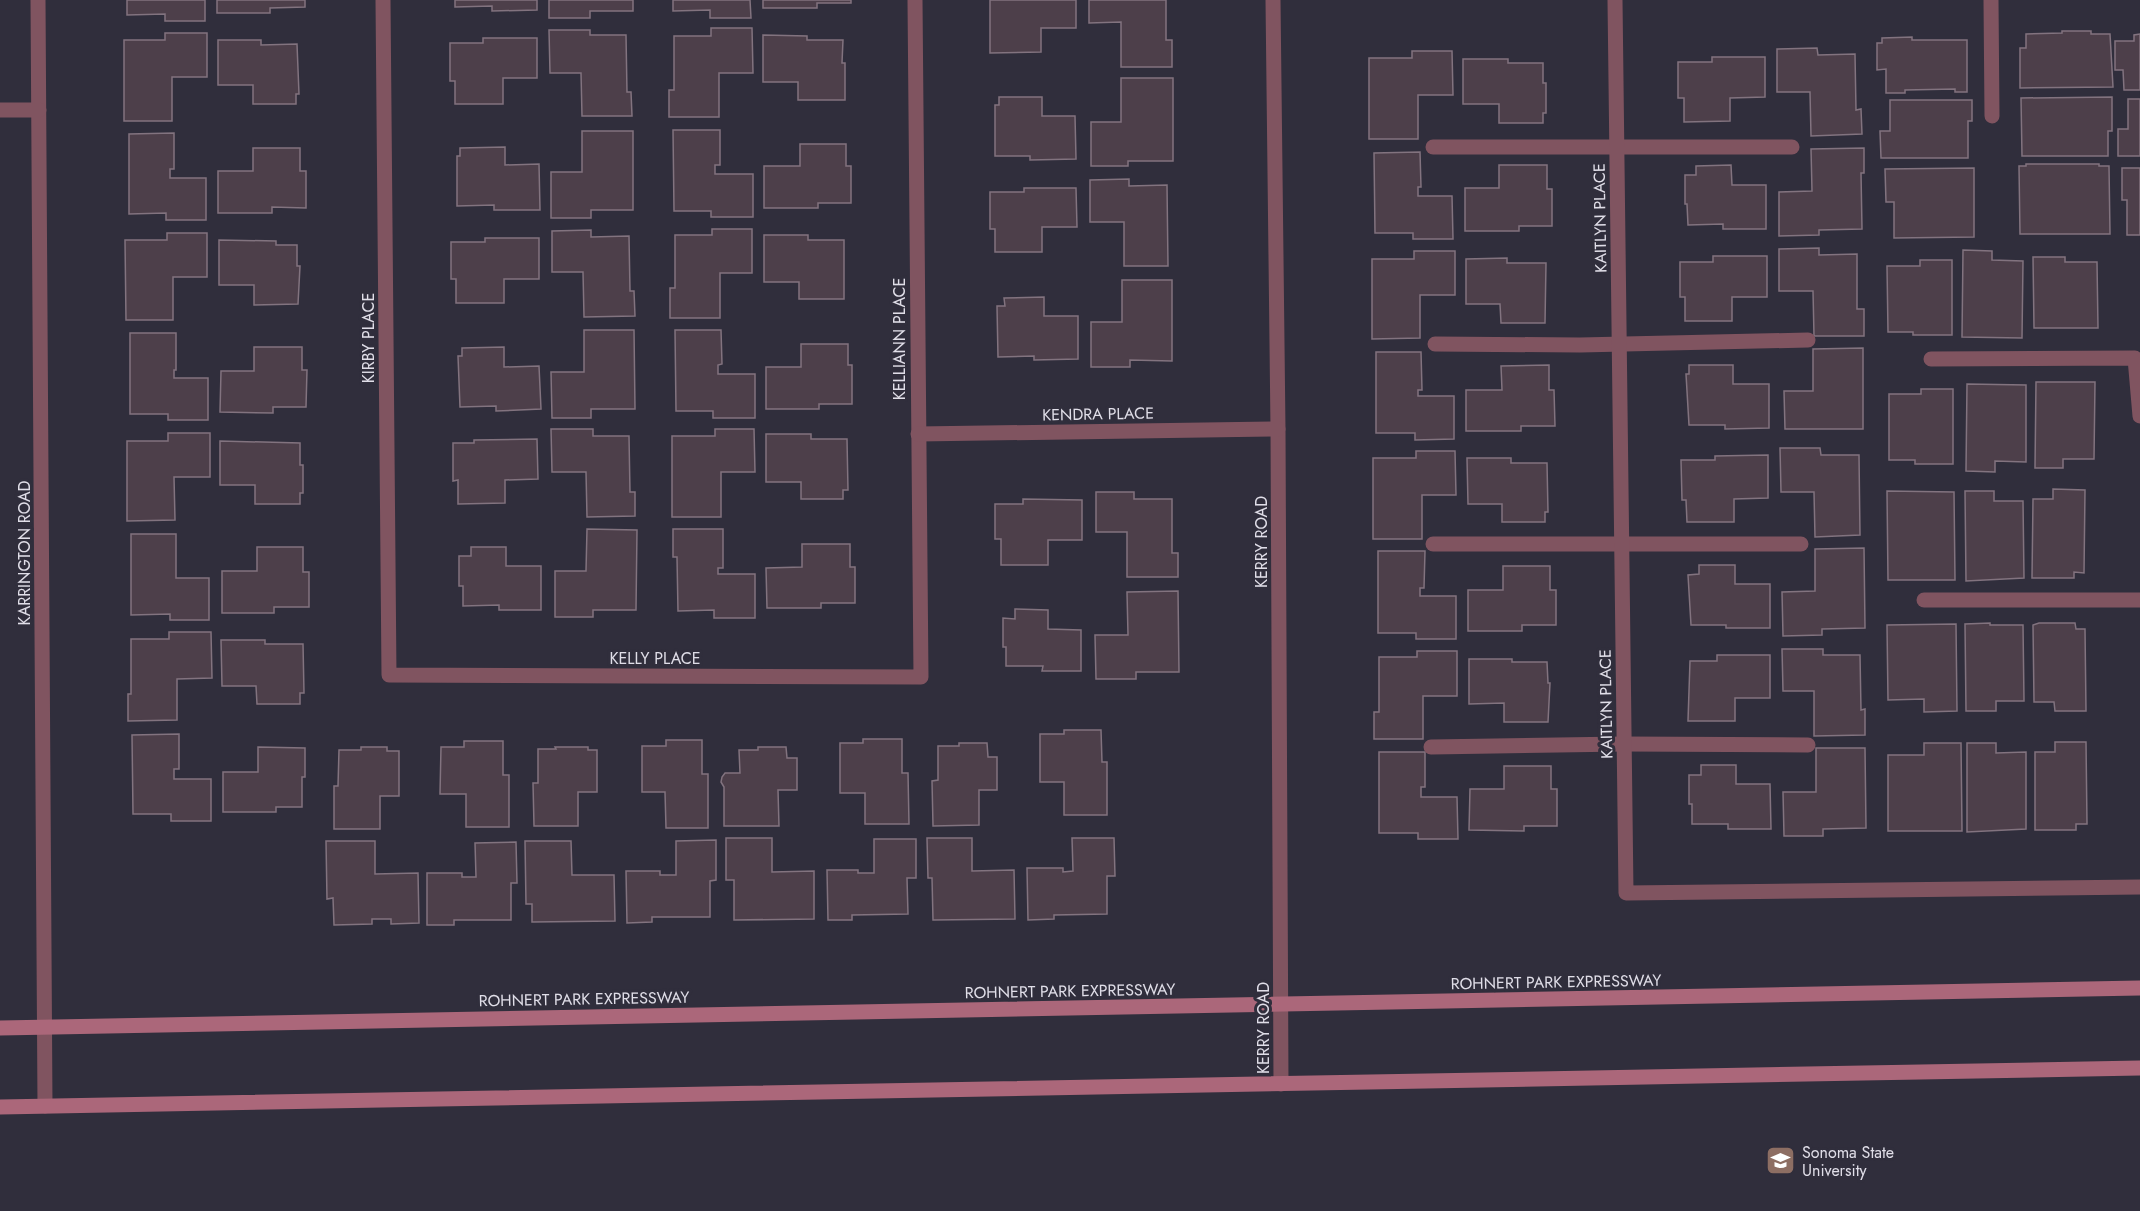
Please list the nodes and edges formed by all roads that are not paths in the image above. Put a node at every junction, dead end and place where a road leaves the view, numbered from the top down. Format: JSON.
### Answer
{"nodes":[{"id":1,"x":38,"y":0,"type":"edge"},
{"id":2,"x":383,"y":0,"type":"edge"},
{"id":3,"x":915,"y":0,"type":"edge"},
{"id":4,"x":1273,"y":0,"type":"edge"},
{"id":5,"x":1615,"y":0,"type":"edge"},
{"id":6,"x":1990,"y":0,"type":"edge"},
{"id":7,"x":0,"y":110,"type":"edge"},
{"id":8,"x":39,"y":110,"type":"junction"},
{"id":9,"x":1992,"y":116,"type":"dead end"},
{"id":10,"x":1433,"y":147,"type":"dead end"},
{"id":11,"x":1792,"y":147,"type":"dead end"},
{"id":12,"x":1617,"y":148,"type":"junction"},
{"id":13,"x":1808,"y":340,"type":"dead end"},
{"id":14,"x":1435,"y":344,"type":"dead end"},
{"id":15,"x":1619,"y":345,"type":"junction"},
{"id":16,"x":1931,"y":358,"type":"dead end"},
{"id":17,"x":2140,"y":416,"type":"edge"},
{"id":18,"x":1278,"y":429,"type":"junction"},
{"id":19,"x":918,"y":434,"type":"junction"},
{"id":20,"x":1433,"y":544,"type":"dead end"},
{"id":21,"x":1801,"y":544,"type":"dead end"},
{"id":22,"x":1622,"y":545,"type":"junction"},
{"id":23,"x":1924,"y":600,"type":"dead end"},
{"id":24,"x":2140,"y":600,"type":"edge"},
{"id":25,"x":388,"y":675,"type":"joint"},
{"id":26,"x":921,"y":677,"type":"joint"},
{"id":27,"x":1624,"y":744,"type":"junction"},
{"id":28,"x":1808,"y":745,"type":"dead end"},
{"id":29,"x":1431,"y":747,"type":"dead end"},
{"id":30,"x":2140,"y":887,"type":"edge"},
{"id":31,"x":2140,"y":988,"type":"edge"},
{"id":32,"x":1280,"y":1005,"type":"junction"},
{"id":33,"x":45,"y":1027,"type":"junction"},
{"id":34,"x":0,"y":1028,"type":"edge"},
{"id":35,"x":2140,"y":1068,"type":"edge"},
{"id":36,"x":1281,"y":1084,"type":"junction"},
{"id":37,"x":45,"y":1106,"type":"junction"},
{"id":38,"x":0,"y":1107,"type":"edge"}],
"edges":[{"from":1,"to":8,"type":"street","name":"KARRINGTON ROAD"},
{"from":2,"to":25,"type":"street","name":"KIRBY PLACE"},
{"from":3,"to":19,"type":"street","name":"KELLIANN PLACE"},
{"from":4,"to":18,"type":"street","name":"KERRY ROAD"},
{"from":5,"to":12,"type":"street","name":"KAITLYN PLACE"},
{"from":6,"to":9,"type":"street"},
{"from":7,"to":8,"type":"street"},
{"from":8,"to":33,"type":"street","name":"KARRINGTON ROAD"},
{"from":10,"to":12,"type":"street"},
{"from":11,"to":12,"type":"street"},
{"from":12,"to":15,"type":"street","name":"KAITLYN PLACE"},
{"from":13,"to":15,"type":"street"},
{"from":14,"to":15,"type":"street"},
{"from":15,"to":22,"type":"street","name":"KAITLYN PLACE"},
{"from":16,"to":17,"type":"street"},
{"from":18,"to":19,"type":"street","name":"KENDRA PLACE"},
{"from":18,"to":32,"type":"street","name":"KERRY ROAD"},
{"from":19,"to":26,"type":"street","name":"KELLIANN PLACE"},
{"from":20,"to":22,"type":"street"},
{"from":21,"to":22,"type":"street"},
{"from":22,"to":27,"type":"street","name":"KAITLYN PLACE"},
{"from":23,"to":24,"type":"street"},
{"from":25,"to":26,"type":"street","name":"KELLY PLACE"},
{"from":27,"to":28,"type":"street"},
{"from":27,"to":29,"type":"street"},
{"from":27,"to":30,"type":"street","name":"KAITLYN PLACE"},
{"from":31,"to":32,"type":"main road","name":"ROHNERT PARK EXPRESSWAY"},
{"from":32,"to":33,"type":"main road","name":"ROHNERT PARK EXPRESSWAY"},
{"from":32,"to":36,"type":"street","name":"KERRY ROAD"},
{"from":33,"to":34,"type":"main road","name":"ROHNERT PARK EXPRESSWAY"},
{"from":33,"to":37,"type":"street","name":"KARRINGTON ROAD"},
{"from":35,"to":36,"type":"main road"},
{"from":36,"to":37,"type":"main road"},
{"from":37,"to":38,"type":"main road"}]}
